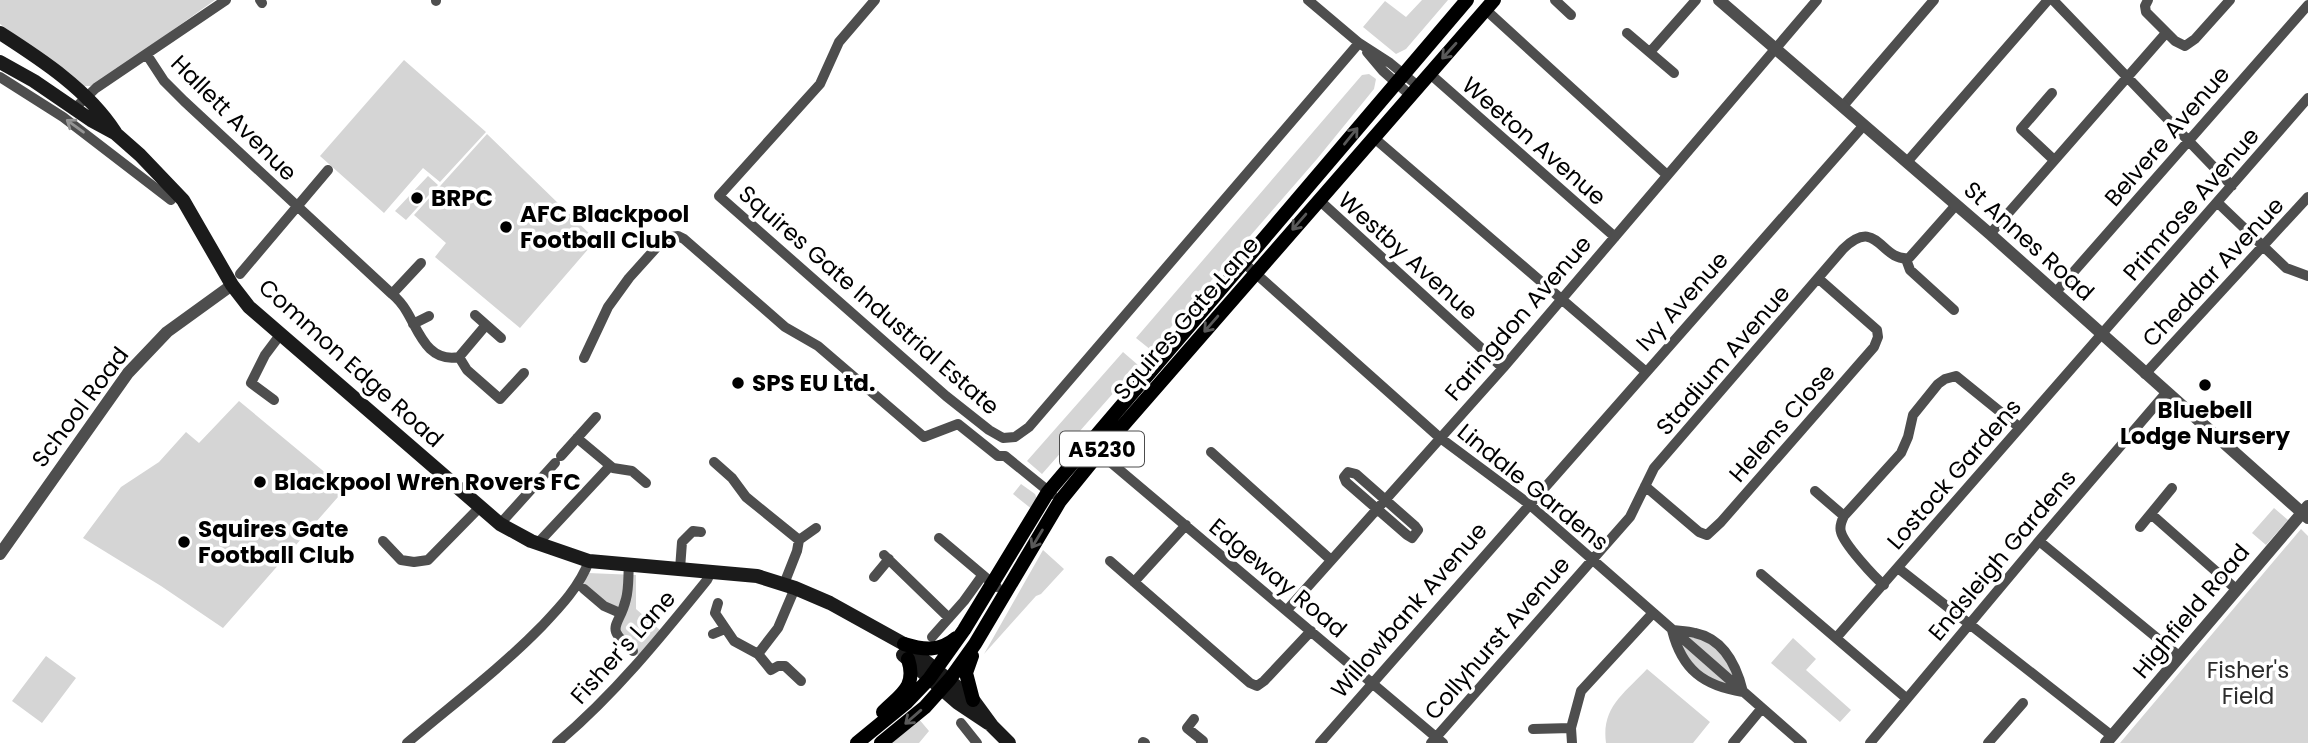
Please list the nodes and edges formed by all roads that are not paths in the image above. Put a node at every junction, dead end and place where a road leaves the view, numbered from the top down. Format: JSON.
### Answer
{"nodes":[{"id":1,"x":875,"y":0,"type":"edge"},
{"id":2,"x":1308,"y":0,"type":"edge"},
{"id":3,"x":1555,"y":0,"type":"edge"},
{"id":4,"x":1696,"y":0,"type":"edge"},
{"id":5,"x":1719,"y":0,"type":"edge"},
{"id":6,"x":1818,"y":0,"type":"edge"},
{"id":7,"x":1934,"y":0,"type":"edge"},
{"id":8,"x":2051,"y":0,"type":"edge"},
{"id":9,"x":2148,"y":0,"type":"edge"},
{"id":10,"x":2230,"y":0,"type":"edge"},
{"id":11,"x":222,"y":1,"type":"edge"},
{"id":12,"x":1466,"y":2,"type":"edge"},
{"id":13,"x":1490,"y":5,"type":"edge"},
{"id":14,"x":2308,"y":5,"type":"edge"},
{"id":15,"x":1571,"y":15,"type":"dead end"},
{"id":16,"x":0,"y":33,"type":"edge"},
{"id":17,"x":1627,"y":33,"type":"dead end"},
{"id":18,"x":2166,"y":33,"type":"junction"},
{"id":19,"x":1359,"y":43,"type":"junction"},
{"id":20,"x":1775,"y":49,"type":"junction"},
{"id":21,"x":1650,"y":52,"type":"junction"},
{"id":22,"x":147,"y":55,"type":"junction"},
{"id":23,"x":0,"y":60,"type":"edge"},
{"id":24,"x":1429,"y":73,"type":"junction"},
{"id":25,"x":1674,"y":74,"type":"dead end"},
{"id":26,"x":2127,"y":76,"type":"junction"},
{"id":27,"x":0,"y":77,"type":"edge"},
{"id":28,"x":1400,"y":79,"type":"junction"},
{"id":29,"x":1414,"y":90,"type":"junction"},
{"id":30,"x":2052,"y":93,"type":"dead end"},
{"id":31,"x":88,"y":95,"type":"junction"},
{"id":32,"x":2308,"y":98,"type":"edge"},
{"id":33,"x":1843,"y":106,"type":"junction"},
{"id":34,"x":75,"y":108,"type":"junction"},
{"id":35,"x":1864,"y":125,"type":"junction"},
{"id":36,"x":115,"y":134,"type":"junction"},
{"id":37,"x":1373,"y":137,"type":"junction"},
{"id":38,"x":2188,"y":141,"type":"junction"},
{"id":39,"x":140,"y":155,"type":"junction"},
{"id":40,"x":2054,"y":160,"type":"junction"},
{"id":41,"x":1907,"y":162,"type":"junction"},
{"id":42,"x":130,"y":167,"type":"junction"},
{"id":43,"x":328,"y":170,"type":"dead end"},
{"id":44,"x":1667,"y":175,"type":"junction"},
{"id":45,"x":2232,"y":186,"type":"junction"},
{"id":46,"x":2308,"y":197,"type":"edge"},
{"id":47,"x":171,"y":200,"type":"dead end"},
{"id":48,"x":1319,"y":200,"type":"junction"},
{"id":49,"x":2218,"y":203,"type":"junction"},
{"id":50,"x":1956,"y":205,"type":"junction"},
{"id":51,"x":296,"y":207,"type":"junction"},
{"id":52,"x":1990,"y":234,"type":"junction"},
{"id":53,"x":1615,"y":237,"type":"junction"},
{"id":54,"x":2264,"y":246,"type":"junction"},
{"id":55,"x":1906,"y":259,"type":"junction"},
{"id":56,"x":421,"y":263,"type":"dead end"},
{"id":57,"x":1250,"y":268,"type":"junction"},
{"id":58,"x":224,"y":271,"type":"junction"},
{"id":59,"x":2308,"y":276,"type":"edge"},
{"id":60,"x":1819,"y":279,"type":"junction"},
{"id":61,"x":236,"y":280,"type":"junction"},
{"id":62,"x":2055,"y":293,"type":"junction"},
{"id":63,"x":392,"y":294,"type":"junction"},
{"id":64,"x":1560,"y":300,"type":"junction"},
{"id":65,"x":210,"y":301,"type":"junction"},
{"id":66,"x":1954,"y":310,"type":"dead end"},
{"id":67,"x":475,"y":315,"type":"dead end"},
{"id":68,"x":429,"y":316,"type":"dead end"},
{"id":69,"x":413,"y":324,"type":"junction"},
{"id":70,"x":486,"y":325,"type":"junction"},
{"id":71,"x":280,"y":335,"type":"junction"},
{"id":72,"x":2102,"y":335,"type":"junction"},
{"id":73,"x":501,"y":338,"type":"dead end"},
{"id":74,"x":459,"y":357,"type":"junction"},
{"id":75,"x":584,"y":358,"type":"dead end"},
{"id":76,"x":1503,"y":368,"type":"junction"},
{"id":77,"x":1645,"y":371,"type":"junction"},
{"id":78,"x":524,"y":373,"type":"dead end"},
{"id":79,"x":2145,"y":374,"type":"junction"},
{"id":80,"x":2166,"y":393,"type":"junction"},
{"id":81,"x":274,"y":400,"type":"dead end"},
{"id":82,"x":596,"y":417,"type":"dead end"},
{"id":83,"x":2020,"y":426,"type":"junction"},
{"id":84,"x":1439,"y":437,"type":"junction"},
{"id":85,"x":577,"y":438,"type":"junction"},
{"id":86,"x":1094,"y":448,"type":"junction"},
{"id":87,"x":1211,"y":452,"type":"dead end"},
{"id":88,"x":714,"y":462,"type":"dead end"},
{"id":89,"x":610,"y":466,"type":"junction"},
{"id":90,"x":646,"y":483,"type":"dead end"},
{"id":91,"x":1645,"y":486,"type":"junction"},
{"id":92,"x":2172,"y":488,"type":"dead end"},
{"id":93,"x":1815,"y":491,"type":"dead end"},
{"id":94,"x":1054,"y":496,"type":"junction"},
{"id":95,"x":1385,"y":500,"type":"junction"},
{"id":96,"x":1528,"y":504,"type":"junction"},
{"id":97,"x":480,"y":507,"type":"junction"},
{"id":98,"x":1377,"y":509,"type":"junction"},
{"id":99,"x":2306,"y":512,"type":"edge"},
{"id":100,"x":2151,"y":514,"type":"junction"},
{"id":101,"x":1844,"y":516,"type":"junction"},
{"id":102,"x":500,"y":524,"type":"junction"},
{"id":103,"x":1186,"y":525,"type":"junction"},
{"id":104,"x":2140,"y":527,"type":"dead end"},
{"id":105,"x":694,"y":528,"type":"dead end"},
{"id":106,"x":816,"y":528,"type":"dead end"},
{"id":107,"x":939,"y":538,"type":"dead end"},
{"id":108,"x":799,"y":540,"type":"junction"},
{"id":109,"x":383,"y":541,"type":"dead end"},
{"id":110,"x":2039,"y":541,"type":"junction"},
{"id":111,"x":538,"y":543,"type":"junction"},
{"id":112,"x":0,"y":554,"type":"edge"},
{"id":113,"x":1593,"y":558,"type":"junction"},
{"id":114,"x":1331,"y":560,"type":"junction"},
{"id":115,"x":589,"y":561,"type":"junction"},
{"id":116,"x":1110,"y":561,"type":"dead end"},
{"id":117,"x":629,"y":565,"type":"junction"},
{"id":118,"x":1898,"y":568,"type":"junction"},
{"id":119,"x":680,"y":569,"type":"junction"},
{"id":120,"x":711,"y":572,"type":"junction"},
{"id":121,"x":1761,"y":575,"type":"dead end"},
{"id":122,"x":874,"y":577,"type":"dead end"},
{"id":123,"x":987,"y":580,"type":"junction"},
{"id":124,"x":1134,"y":582,"type":"junction"},
{"id":125,"x":1884,"y":585,"type":"junction"},
{"id":126,"x":790,"y":586,"type":"junction"},
{"id":127,"x":584,"y":589,"type":"dead end"},
{"id":128,"x":2236,"y":589,"type":"junction"},
{"id":129,"x":1006,"y":594,"type":"junction"},
{"id":130,"x":718,"y":603,"type":"dead end"},
{"id":131,"x":1287,"y":610,"type":"junction"},
{"id":132,"x":620,"y":613,"type":"junction"},
{"id":133,"x":1652,"y":614,"type":"junction"},
{"id":134,"x":949,"y":618,"type":"junction"},
{"id":135,"x":1969,"y":624,"type":"junction"},
{"id":136,"x":871,"y":625,"type":"junction"},
{"id":137,"x":725,"y":629,"type":"junction"},
{"id":138,"x":964,"y":630,"type":"junction"},
{"id":139,"x":1672,"y":630,"type":"junction"},
{"id":140,"x":1311,"y":631,"type":"junction"},
{"id":141,"x":713,"y":634,"type":"dead end"},
{"id":142,"x":932,"y":637,"type":"dead end"},
{"id":143,"x":1836,"y":638,"type":"junction"},
{"id":144,"x":904,"y":644,"type":"junction"},
{"id":145,"x":975,"y":644,"type":"junction"},
{"id":146,"x":634,"y":651,"type":"dead end"},
{"id":147,"x":758,"y":654,"type":"junction"},
{"id":148,"x":2179,"y":656,"type":"junction"},
{"id":149,"x":908,"y":659,"type":"junction"},
{"id":150,"x":771,"y":670,"type":"junction"},
{"id":151,"x":933,"y":674,"type":"junction"},
{"id":152,"x":800,"y":681,"type":"dead end"},
{"id":153,"x":768,"y":682,"type":"dead end"},
{"id":154,"x":1372,"y":682,"type":"junction"},
{"id":155,"x":946,"y":684,"type":"junction"},
{"id":156,"x":1743,"y":692,"type":"junction"},
{"id":157,"x":1906,"y":698,"type":"junction"},
{"id":158,"x":973,"y":699,"type":"junction"},
{"id":159,"x":2023,"y":704,"type":"dead end"},
{"id":160,"x":1762,"y":708,"type":"junction"},
{"id":161,"x":1194,"y":719,"type":"dead end"},
{"id":162,"x":961,"y":723,"type":"dead end"},
{"id":163,"x":992,"y":726,"type":"junction"},
{"id":164,"x":1571,"y":728,"type":"junction"},
{"id":165,"x":1534,"y":729,"type":"dead end"},
{"id":166,"x":2109,"y":740,"type":"edge"},
{"id":167,"x":1436,"y":741,"type":"edge"},
{"id":168,"x":859,"y":742,"type":"edge"},
{"id":169,"x":1203,"y":742,"type":"edge"},
{"id":170,"x":407,"y":743,"type":"edge"},
{"id":171,"x":557,"y":743,"type":"edge"},
{"id":172,"x":881,"y":743,"type":"edge"},
{"id":173,"x":977,"y":743,"type":"edge"},
{"id":174,"x":1009,"y":743,"type":"edge"},
{"id":175,"x":1320,"y":743,"type":"edge"},
{"id":176,"x":1572,"y":743,"type":"edge"},
{"id":177,"x":1733,"y":743,"type":"edge"},
{"id":178,"x":1802,"y":743,"type":"edge"},
{"id":179,"x":1870,"y":743,"type":"edge"},
{"id":180,"x":1987,"y":743,"type":"edge"}],
"edges":[{"from":1,"to":19,"type":"street","name":"Squires Gate Industrial Estate"},
{"from":2,"to":19,"type":"street"},
{"from":3,"to":15,"type":"street"},
{"from":4,"to":21,"type":"street"},
{"from":5,"to":20,"type":"street","name":"St Annes Road"},
{"from":6,"to":20,"type":"street","name":"Faringdon Avenue"},
{"from":7,"to":33,"type":"street"},
{"from":8,"to":26,"type":"street"},
{"from":8,"to":41,"type":"street"},
{"from":9,"to":18,"type":"street"},
{"from":10,"to":18,"type":"street"},
{"from":11,"to":22,"type":"street"},
{"from":12,"to":28,"type":"main road","name":"Squires Gate Lane","number":"A5230"},
{"from":13,"to":24,"type":"main road","name":"Squires Gate Lane","number":"A5230","one_way":true},
{"from":13,"to":44,"type":"street"},
{"from":14,"to":38,"type":"street","name":"Belvere Avenue"},
{"from":16,"to":31,"type":"main road","name":"Common Edge Road"},
{"from":17,"to":21,"type":"street"},
{"from":18,"to":26,"type":"street"},
{"from":19,"to":28,"type":"street"},
{"from":20,"to":33,"type":"street","name":"St Annes Road"},
{"from":20,"to":44,"type":"street","name":"Faringdon Avenue"},
{"from":21,"to":25,"type":"street"},
{"from":22,"to":31,"type":"street"},
{"from":22,"to":51,"type":"street","name":"Hallett Avenue"},
{"from":23,"to":34,"type":"main road","name":"Common Edge Road"},
{"from":24,"to":29,"type":"main road","name":"Squires Gate Lane","number":"A5230"},
{"from":24,"to":53,"type":"street","name":"Weeton Avenue"},
{"from":26,"to":38,"type":"street"},
{"from":26,"to":40,"type":"street"},
{"from":42,"to":27,"type":"street","one_way":true},
{"from":28,"to":29,"type":"street"},
{"from":57,"to":28,"type":"main road","name":"Squires Gate Lane","number":"A5230","one_way":true},
{"from":29,"to":37,"type":"main road","name":"Squires Gate Lane","number":"A5230"},
{"from":30,"to":40,"type":"street"},
{"from":31,"to":34,"type":"street"},
{"from":31,"to":36,"type":"main road","name":"Common Edge Road"},
{"from":32,"to":45,"type":"street","name":"Primrose Avenue"},
{"from":33,"to":35,"type":"street","name":"St Annes Road"},
{"from":34,"to":36,"type":"main road","name":"Common Edge Road"},
{"from":35,"to":41,"type":"street","name":"St Annes Road"},
{"from":35,"to":77,"type":"street","name":"Ivy Avenue"},
{"from":36,"to":39,"type":"main road","name":"Common Edge Road"},
{"from":37,"to":48,"type":"main road","name":"Squires Gate Lane","number":"A5230"},
{"from":37,"to":64,"type":"street"},
{"from":38,"to":45,"type":"street"},
{"from":38,"to":62,"type":"street","name":"Belvere Avenue"},
{"from":39,"to":42,"type":"street"},
{"from":39,"to":58,"type":"main road","name":"Common Edge Road"},
{"from":40,"to":52,"type":"street"},
{"from":41,"to":50,"type":"street","name":"St Annes Road"},
{"from":42,"to":47,"type":"street"},
{"from":43,"to":51,"type":"street"},
{"from":44,"to":53,"type":"street","name":"Faringdon Avenue"},
{"from":45,"to":49,"type":"street","name":"Primrose Avenue"},
{"from":46,"to":54,"type":"street","name":"Cheddar Avenue"},
{"from":48,"to":57,"type":"main road","name":"Squires Gate Lane","number":"A5230","one_way":true},
{"from":48,"to":76,"type":"street","name":"Westby Avenue"},
{"from":49,"to":54,"type":"street"},
{"from":49,"to":72,"type":"street","name":"Primrose Avenue"},
{"from":50,"to":52,"type":"street","name":"St Annes Road"},
{"from":50,"to":55,"type":"street"},
{"from":51,"to":61,"type":"street"},
{"from":51,"to":63,"type":"street","name":"Hallett Avenue"},
{"from":52,"to":62,"type":"street","name":"St Annes Road"},
{"from":53,"to":64,"type":"street","name":"Faringdon Avenue"},
{"from":54,"to":59,"type":"street"},
{"from":54,"to":79,"type":"street","name":"Cheddar Avenue"},
{"from":55,"to":60,"type":"street","name":"Stadium Avenue"},
{"from":55,"to":66,"type":"street","name":"Stadium Avenue"},
{"from":56,"to":63,"type":"street"},
{"from":57,"to":84,"type":"street","name":"Lindale Gardens"},
{"from":57,"to":86,"type":"main road","name":"Squires Gate Lane","number":"A5230"},
{"from":58,"to":61,"type":"main road","name":"Common Edge Road"},
{"from":58,"to":65,"type":"street","name":"School Road"},
{"from":60,"to":91,"type":"street","name":"Stadium Avenue"},
{"from":60,"to":91,"type":"street","name":"Helens Close"},
{"from":61,"to":65,"type":"street","name":"School Road"},
{"from":61,"to":71,"type":"main road","name":"Common Edge Road"},
{"from":62,"to":72,"type":"street","name":"St Annes Road"},
{"from":63,"to":69,"type":"street","name":"Hallett Avenue"},
{"from":64,"to":76,"type":"street","name":"Faringdon Avenue"},
{"from":64,"to":77,"type":"street"},
{"from":65,"to":112,"type":"street","name":"School Road"},
{"from":67,"to":70,"type":"street"},
{"from":68,"to":69,"type":"street"},
{"from":69,"to":74,"type":"street","name":"Hallett Avenue"},
{"from":70,"to":73,"type":"street"},
{"from":70,"to":74,"type":"street"},
{"from":71,"to":81,"type":"street"},
{"from":71,"to":97,"type":"main road","name":"Common Edge Road"},
{"from":72,"to":79,"type":"street","name":"St Annes Road"},
{"from":72,"to":83,"type":"street","name":"Lostock Gardens"},
{"from":74,"to":78,"type":"street"},
{"from":75,"to":94,"type":"street"},
{"from":76,"to":84,"type":"street","name":"Faringdon Avenue"},
{"from":77,"to":96,"type":"street","name":"Ivy Avenue"},
{"from":79,"to":80,"type":"street","name":"St Annes Road"},
{"from":80,"to":99,"type":"street","name":"St Annes Road"},
{"from":80,"to":110,"type":"street","name":"Endsleigh Gardens"},
{"from":82,"to":85,"type":"street"},
{"from":83,"to":101,"type":"street"},
{"from":83,"to":118,"type":"street","name":"Lostock Gardens"},
{"from":84,"to":95,"type":"street","name":"Faringdon Avenue"},
{"from":84,"to":96,"type":"street","name":"Lindale Gardens"},
{"from":85,"to":89,"type":"street"},
{"from":85,"to":102,"type":"street"},
{"from":86,"to":94,"type":"main road","name":"Squires Gate Lane","number":"A5230"},
{"from":86,"to":103,"type":"street","name":"Edgeway Road"},
{"from":87,"to":114,"type":"street"},
{"from":88,"to":108,"type":"street"},
{"from":89,"to":90,"type":"street"},
{"from":89,"to":111,"type":"street"},
{"from":91,"to":113,"type":"street","name":"Stadium Avenue"},
{"from":92,"to":100,"type":"street"},
{"from":93,"to":101,"type":"street"},
{"from":94,"to":123,"type":"main road","name":"Squires Gate Lane","number":"A5230"},
{"from":94,"to":129,"type":"main road","name":"Squires Gate Lane","number":"A5230","one_way":true},
{"from":95,"to":98,"type":"street","name":"Faringdon Avenue"},
{"from":95,"to":98,"type":"street"},
{"from":95,"to":98,"type":"street"},
{"from":96,"to":113,"type":"street","name":"Lindale Gardens"},
{"from":96,"to":154,"type":"street","name":"Willowbank Avenue"},
{"from":97,"to":102,"type":"main road","name":"Common Edge Road"},
{"from":97,"to":109,"type":"street"},
{"from":98,"to":114,"type":"street","name":"Faringdon Avenue"},
{"from":99,"to":128,"type":"street","name":"Highfield Road"},
{"from":100,"to":104,"type":"street"},
{"from":100,"to":128,"type":"street"},
{"from":101,"to":125,"type":"street"},
{"from":102,"to":111,"type":"main road","name":"Common Edge Road"},
{"from":103,"to":124,"type":"street"},
{"from":103,"to":131,"type":"street","name":"Edgeway Road"},
{"from":105,"to":119,"type":"street"},
{"from":106,"to":108,"type":"street"},
{"from":107,"to":123,"type":"street"},
{"from":108,"to":126,"type":"street"},
{"from":110,"to":135,"type":"street","name":"Endsleigh Gardens"},
{"from":110,"to":148,"type":"street"},
{"from":111,"to":115,"type":"main road","name":"Common Edge Road"},
{"from":113,"to":133,"type":"street","name":"Lindale Gardens"},
{"from":113,"to":167,"type":"street","name":"Collyhurst Avenue"},
{"from":114,"to":131,"type":"street","name":"Faringdon Avenue"},
{"from":115,"to":117,"type":"main road","name":"Common Edge Road"},
{"from":115,"to":170,"type":"street"},
{"from":116,"to":124,"type":"street"},
{"from":117,"to":119,"type":"main road","name":"Common Edge Road"},
{"from":117,"to":132,"type":"street"},
{"from":118,"to":125,"type":"street","name":"Lostock Gardens"},
{"from":118,"to":135,"type":"street"},
{"from":119,"to":120,"type":"main road","name":"Common Edge Road"},
{"from":120,"to":126,"type":"main road","name":"Common Edge Road"},
{"from":120,"to":171,"type":"street","name":"Fisher's Lane"},
{"from":121,"to":143,"type":"street"},
{"from":122,"to":134,"type":"street"},
{"from":123,"to":129,"type":"street"},
{"from":123,"to":134,"type":"street","name":"Squires Gate Lane"},
{"from":123,"to":138,"type":"main road","name":"Squires Gate Lane","number":"A5230"},
{"from":124,"to":140,"type":"street"},
{"from":125,"to":143,"type":"street","name":"Lostock Gardens"},
{"from":126,"to":136,"type":"main road","name":"Common Edge Road"},
{"from":126,"to":147,"type":"street"},
{"from":127,"to":132,"type":"street"},
{"from":128,"to":148,"type":"street","name":"Highfield Road"},
{"from":129,"to":145,"type":"main road","name":"Squires Gate Lane","number":"A5230"},
{"from":130,"to":137,"type":"street"},
{"from":131,"to":140,"type":"street","name":"Edgeway Road"},
{"from":132,"to":146,"type":"street"},
{"from":133,"to":139,"type":"street","name":"Lindale Gardens"},
{"from":133,"to":164,"type":"street"},
{"from":134,"to":142,"type":"street","name":"Squires Gate Lane"},
{"from":135,"to":157,"type":"street","name":"Endsleigh Gardens"},
{"from":135,"to":166,"type":"street"},
{"from":136,"to":144,"type":"main road","name":"Common Edge Road"},
{"from":136,"to":149,"type":"main road","name":"Common Edge Road"},
{"from":137,"to":141,"type":"street"},
{"from":137,"to":147,"type":"street"},
{"from":138,"to":144,"type":"main road"},
{"from":138,"to":151,"type":"main road","name":"Squires Gate Lane","number":"A5230"},
{"from":139,"to":156,"type":"street","name":"Lindale Gardens"},
{"from":139,"to":156,"type":"street","name":"Lindale Gardens"},
{"from":139,"to":156,"type":"street","name":"Lindale Gardens"},
{"from":140,"to":154,"type":"street","name":"Edgeway Road"},
{"from":143,"to":157,"type":"street"},
{"from":144,"to":151,"type":"main road","name":"Common Edge Road"},
{"from":145,"to":155,"type":"main road","name":"Squires Gate Lane","number":"A5230"},
{"from":145,"to":158,"type":"main road"},
{"from":147,"to":150,"type":"street"},
{"from":148,"to":166,"type":"street","name":"Highfield Road"},
{"from":149,"to":151,"type":"main road","name":"Common Edge Road"},
{"from":149,"to":168,"type":"main road"},
{"from":150,"to":152,"type":"street"},
{"from":150,"to":153,"type":"street"},
{"from":151,"to":155,"type":"main road","name":"Common Edge Road"},
{"from":151,"to":168,"type":"main road","number":"A5230"},
{"from":154,"to":167,"type":"street","name":"Edgeway Road"},
{"from":154,"to":175,"type":"street","name":"Willowbank Avenue"},
{"from":155,"to":158,"type":"main road","name":"Common Edge Road"},
{"from":155,"to":163,"type":"main road","name":"Common Edge Road"},
{"from":155,"to":172,"type":"main road","number":"A5230","one_way":true},
{"from":156,"to":160,"type":"street","name":"Lindale Gardens"},
{"from":157,"to":179,"type":"street","name":"Endsleigh Gardens"},
{"from":158,"to":163,"type":"main road","name":"Common Edge Road"},
{"from":159,"to":180,"type":"street"},
{"from":160,"to":177,"type":"street"},
{"from":160,"to":178,"type":"street","name":"Lindale Gardens"},
{"from":161,"to":169,"type":"street"},
{"from":162,"to":173,"type":"street"},
{"from":163,"to":174,"type":"main road","name":"Common Edge Road"},
{"from":164,"to":165,"type":"street"},
{"from":164,"to":176,"type":"street"}]}
